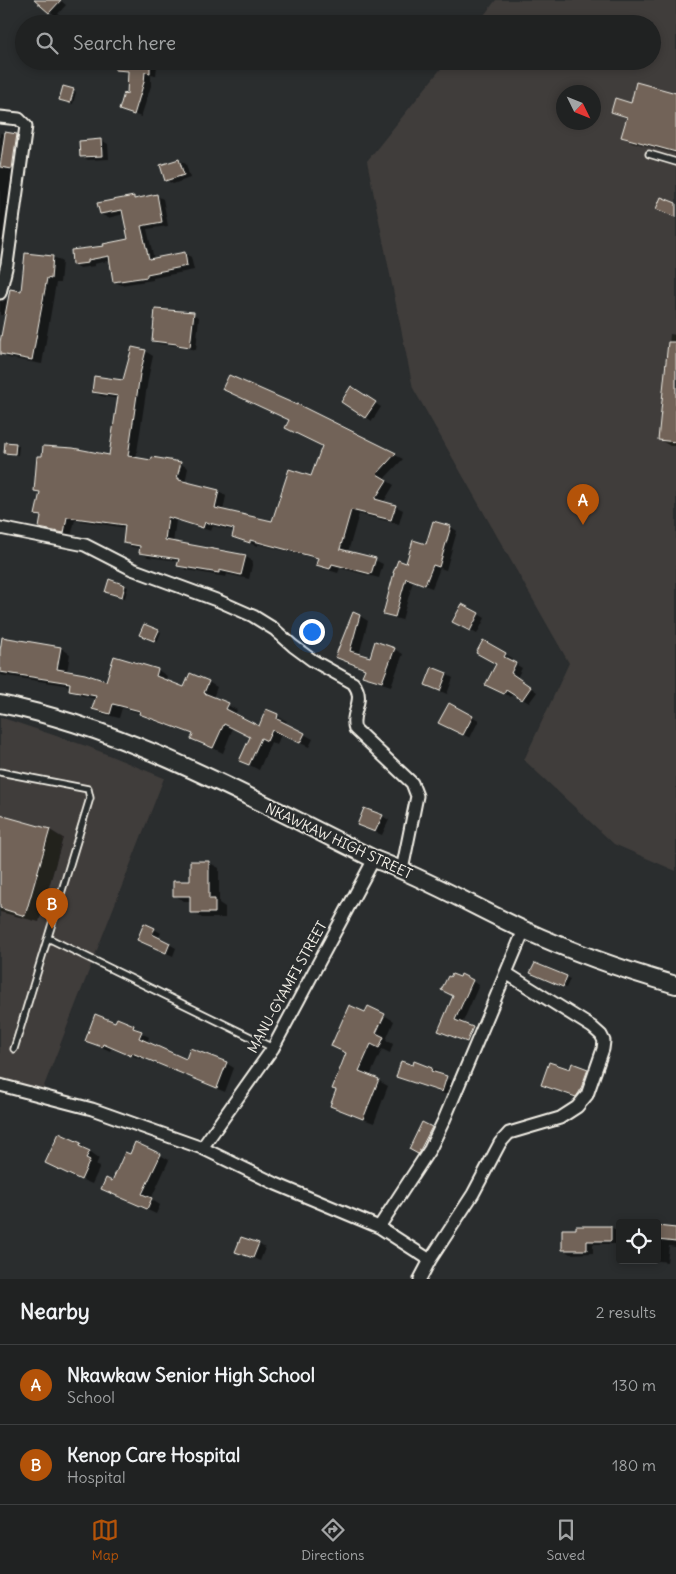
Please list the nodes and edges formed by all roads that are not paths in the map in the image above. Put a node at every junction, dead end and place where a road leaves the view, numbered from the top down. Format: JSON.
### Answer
{"nodes":[{"id":1,"x":0,"y":117,"type":"edge"},
{"id":2,"x":649,"y":154,"type":"dead end"},
{"id":3,"x":676,"y":162,"type":"edge"},
{"id":4,"x":0,"y":293,"type":"edge"},
{"id":5,"x":0,"y":528,"type":"edge"},
{"id":6,"x":0,"y":704,"type":"edge"},
{"id":7,"x":0,"y":772,"type":"edge"},
{"id":8,"x":374,"y":860,"type":"junction"},
{"id":9,"x":402,"y":870,"type":"junction"},
{"id":10,"x":524,"y":930,"type":"junction"},
{"id":11,"x":48,"y":938,"type":"junction"},
{"id":12,"x":506,"y":973,"type":"junction"},
{"id":13,"x":676,"y":985,"type":"edge"},
{"id":14,"x":273,"y":1048,"type":"junction"},
{"id":15,"x":14,"y":1049,"type":"dead end"},
{"id":16,"x":0,"y":1085,"type":"edge"},
{"id":17,"x":202,"y":1148,"type":"junction"},
{"id":18,"x":379,"y":1227,"type":"junction"},
{"id":19,"x":430,"y":1260,"type":"junction"},
{"id":20,"x":420,"y":1279,"type":"edge"}],
"edges":[{"from":1,"to":4,"type":"street"},
{"from":2,"to":3,"type":"lane"},
{"from":5,"to":9,"type":"street"},
{"from":6,"to":8,"type":"main road","name":"NKAWKAW HIGH STREET"},
{"from":7,"to":11,"type":"lane"},
{"from":8,"to":9,"type":"main road","name":"NKAWKAW HIGH STREET"},
{"from":8,"to":14,"type":"street","name":"MANU-GYAMFI STREET"},
{"from":9,"to":10,"type":"main road","name":"NKAWKAW HIGH STREET"},
{"from":10,"to":12,"type":"street"},
{"from":10,"to":13,"type":"main road","name":"NKAWKAW HIGH STREET"},
{"from":11,"to":14,"type":"lane"},
{"from":11,"to":15,"type":"lane"},
{"from":12,"to":18,"type":"street"},
{"from":12,"to":19,"type":"street"},
{"from":14,"to":17,"type":"street","name":"MANU-GYAMFI STREET"},
{"from":16,"to":17,"type":"street"},
{"from":17,"to":18,"type":"street"},
{"from":18,"to":19,"type":"street"},
{"from":19,"to":20,"type":"street"}]}
